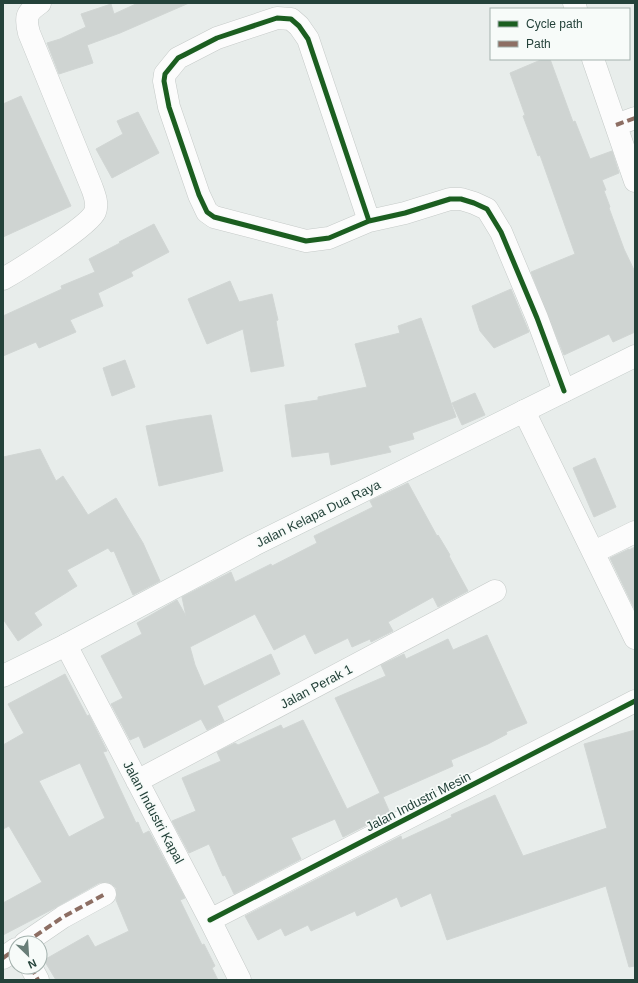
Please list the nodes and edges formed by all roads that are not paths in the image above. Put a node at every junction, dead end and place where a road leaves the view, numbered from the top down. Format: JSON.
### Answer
{"nodes":[{"id":1,"x":40,"y":3,"type":"edge"},
{"id":2,"x":594,"y":60,"type":"edge"},
{"id":3,"x":626,"y":121,"type":"edge"},
{"id":4,"x":635,"y":181,"type":"edge"},
{"id":5,"x":369,"y":221,"type":"junction"},
{"id":6,"x":3,"y":280,"type":"edge"},
{"id":7,"x":635,"y":356,"type":"edge"},
{"id":8,"x":564,"y":391,"type":"junction"},
{"id":9,"x":524,"y":411,"type":"junction"},
{"id":10,"x":635,"y":532,"type":"edge"},
{"id":11,"x":594,"y":552,"type":"junction"},
{"id":12,"x":495,"y":591,"type":"dead end"},
{"id":13,"x":635,"y":638,"type":"edge"},
{"id":14,"x":66,"y":644,"type":"junction"},
{"id":15,"x":3,"y":676,"type":"edge"},
{"id":16,"x":635,"y":701,"type":"edge"},
{"id":17,"x":137,"y":781,"type":"junction"},
{"id":18,"x":106,"y":894,"type":"dead end"},
{"id":19,"x":210,"y":920,"type":"junction"},
{"id":20,"x":37,"y":935,"type":"edge"},
{"id":21,"x":240,"y":980,"type":"edge"}],
"edges":[{"from":1,"to":6,"type":"street"},
{"from":2,"to":3,"type":"street"},
{"from":3,"to":4,"type":"street"},
{"from":5,"to":5,"type":"street"},
{"from":5,"to":8,"type":"street"},
{"from":7,"to":8,"type":"street","name":"Jalan Kelapa Dua Raya"},
{"from":8,"to":9,"type":"street","name":"Jalan Kelapa Dua Raya"},
{"from":9,"to":11,"type":"street"},
{"from":9,"to":14,"type":"street","name":"Jalan Kelapa Dua Raya"},
{"from":10,"to":11,"type":"street"},
{"from":11,"to":13,"type":"street"},
{"from":12,"to":17,"type":"street","name":"Jalan Perak 1"},
{"from":14,"to":15,"type":"street","name":"Jalan Kelapa Dua Raya"},
{"from":14,"to":17,"type":"street","name":"Jalan Industri Kapal"},
{"from":16,"to":19,"type":"street","name":"Jalan Industri Mesin"},
{"from":17,"to":19,"type":"street","name":"Jalan Industri Kapal"},
{"from":18,"to":20,"type":"street"},
{"from":19,"to":21,"type":"street","name":"Jalan Industri Kapal"}]}
